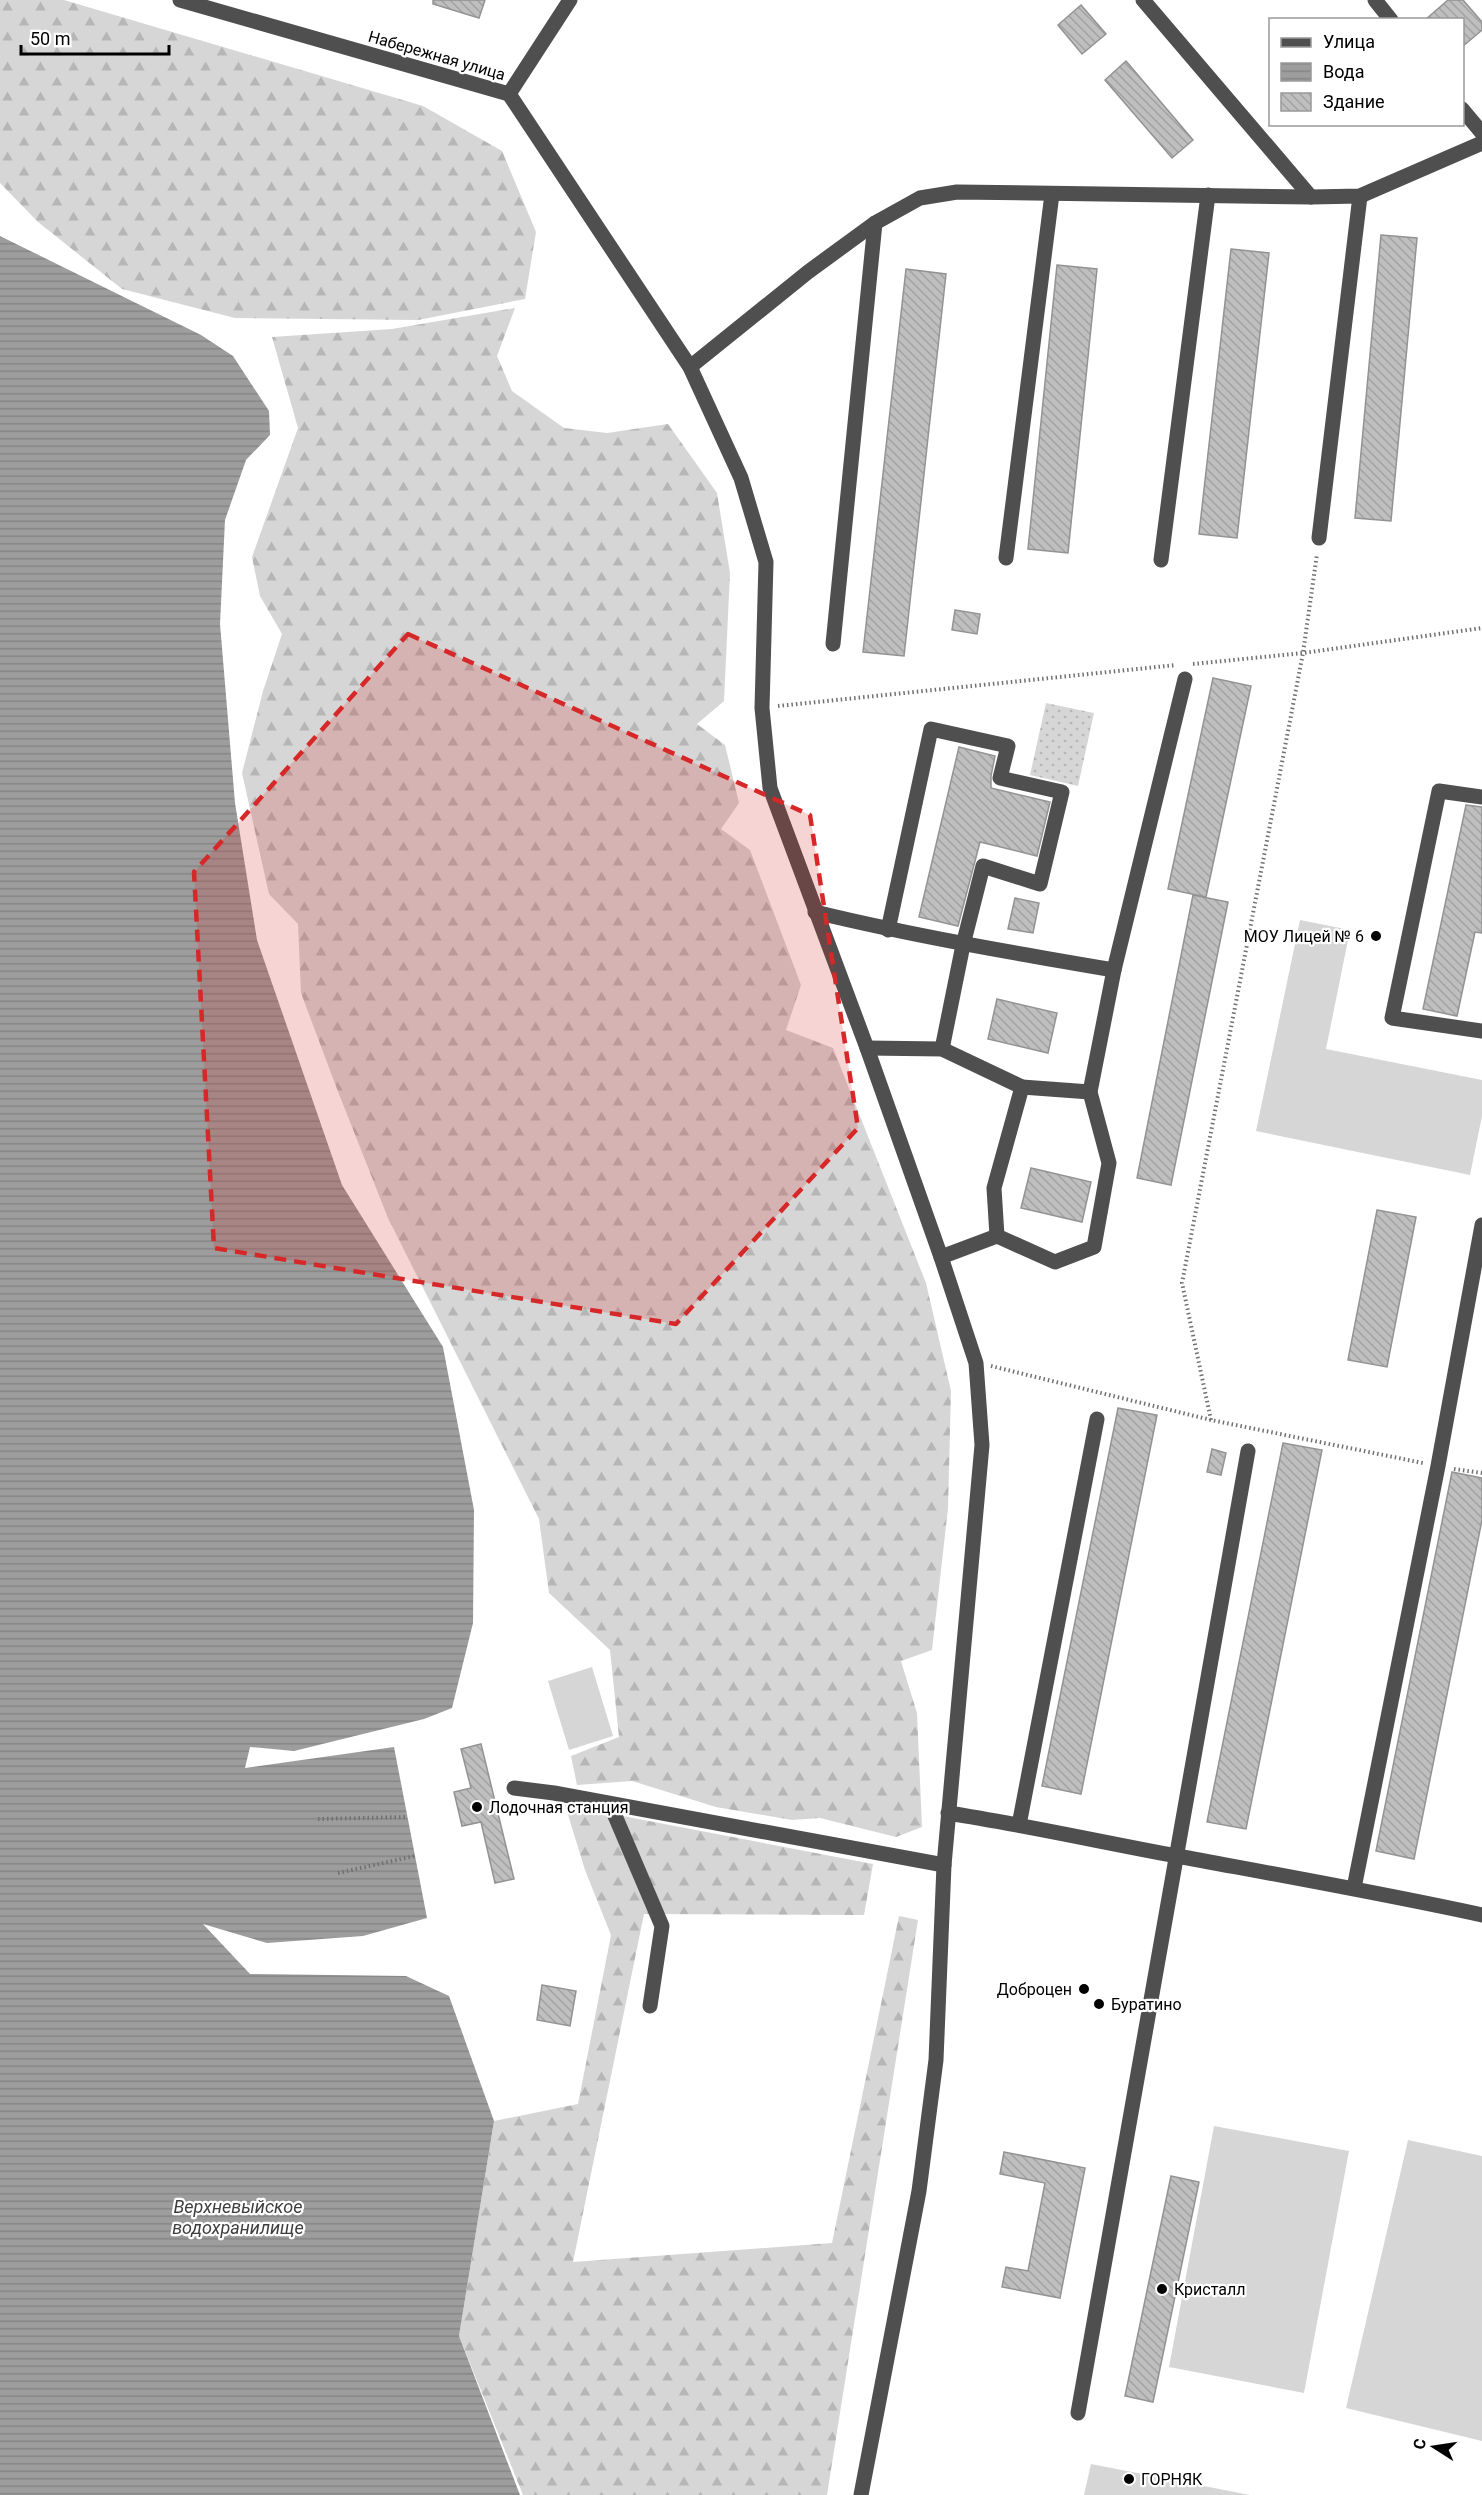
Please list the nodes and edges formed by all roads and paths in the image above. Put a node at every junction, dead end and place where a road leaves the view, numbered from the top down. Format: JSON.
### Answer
{"nodes":[{"id":1,"x":180,"y":0,"type":"edge"},
{"id":2,"x":570,"y":0,"type":"edge"},
{"id":3,"x":1143,"y":0,"type":"edge"},
{"id":4,"x":1375,"y":0,"type":"edge"},
{"id":5,"x":1388,"y":18,"type":"edge"},
{"id":6,"x":509,"y":94,"type":"junction"},
{"id":7,"x":1464,"y":111,"type":"edge"},
{"id":8,"x":1482,"y":133,"type":"edge"},
{"id":9,"x":1482,"y":143,"type":"edge"},
{"id":10,"x":1052,"y":194,"type":"junction"},
{"id":11,"x":1208,"y":195,"type":"junction"},
{"id":12,"x":1360,"y":196,"type":"junction"},
{"id":13,"x":1311,"y":197,"type":"junction"},
{"id":14,"x":875,"y":223,"type":"junction"},
{"id":15,"x":690,"y":367,"type":"junction"},
{"id":16,"x":1319,"y":538,"type":"joint"},
{"id":17,"x":1006,"y":558,"type":"dead end"},
{"id":18,"x":1161,"y":560,"type":"dead end"},
{"id":19,"x":1482,"y":628,"type":"edge"},
{"id":20,"x":832,"y":644,"type":"dead end"},
{"id":21,"x":1303,"y":652,"type":"junction"},
{"id":22,"x":1185,"y":679,"type":"dead end"},
{"id":23,"x":762,"y":708,"type":"junction"},
{"id":24,"x":1482,"y":797,"type":"edge"},
{"id":25,"x":815,"y":912,"type":"junction"},
{"id":26,"x":888,"y":930,"type":"junction"},
{"id":27,"x":963,"y":945,"type":"junction"},
{"id":28,"x":1114,"y":970,"type":"junction"},
{"id":29,"x":1482,"y":1030,"type":"edge"},
{"id":30,"x":867,"y":1048,"type":"junction"},
{"id":31,"x":942,"y":1049,"type":"junction"},
{"id":32,"x":1022,"y":1087,"type":"junction"},
{"id":33,"x":1090,"y":1092,"type":"junction"},
{"id":34,"x":1482,"y":1225,"type":"edge"},
{"id":35,"x":997,"y":1236,"type":"junction"},
{"id":36,"x":941,"y":1257,"type":"junction"},
{"id":37,"x":976,"y":1363,"type":"junction"},
{"id":38,"x":1097,"y":1419,"type":"dead end"},
{"id":39,"x":1211,"y":1420,"type":"junction"},
{"id":40,"x":1248,"y":1451,"type":"dead end"},
{"id":41,"x":1438,"y":1467,"type":"junction"},
{"id":42,"x":1482,"y":1473,"type":"edge"},
{"id":43,"x":514,"y":1788,"type":"dead end"},
{"id":44,"x":610,"y":1804,"type":"junction"},
{"id":45,"x":948,"y":1814,"type":"junction"},
{"id":46,"x":407,"y":1817,"type":"dead end"},
{"id":47,"x":318,"y":1819,"type":"dead end"},
{"id":48,"x":1019,"y":1824,"type":"junction"},
{"id":49,"x":415,"y":1856,"type":"dead end"},
{"id":50,"x":1175,"y":1856,"type":"junction"},
{"id":51,"x":944,"y":1865,"type":"junction"},
{"id":52,"x":338,"y":1873,"type":"dead end"},
{"id":53,"x":1354,"y":1888,"type":"junction"},
{"id":54,"x":1482,"y":1915,"type":"edge"},
{"id":55,"x":650,"y":2006,"type":"dead end"},
{"id":56,"x":1078,"y":2413,"type":"dead end"},
{"id":57,"x":861,"y":2495,"type":"edge"}],
"edges":[{"from":1,"to":6,"type":"street","name":"Набережная улица"},
{"from":2,"to":6,"type":"street"},
{"from":3,"to":13,"type":"street"},
{"from":4,"to":5,"type":"street"},
{"from":6,"to":15,"type":"street","name":"Набережная улица"},
{"from":7,"to":8,"type":"street"},
{"from":9,"to":12,"type":"street"},
{"from":10,"to":11,"type":"street"},
{"from":10,"to":14,"type":"street"},
{"from":10,"to":17,"type":"street"},
{"from":11,"to":13,"type":"street"},
{"from":11,"to":18,"type":"street"},
{"from":12,"to":13,"type":"street"},
{"from":12,"to":16,"type":"street"},
{"from":14,"to":15,"type":"street"},
{"from":14,"to":20,"type":"street"},
{"from":15,"to":23,"type":"street","name":"Набережная улица"},
{"from":16,"to":21,"type":"path"},
{"from":19,"to":21,"type":"path"},
{"from":21,"to":23,"type":"path"},
{"from":21,"to":39,"type":"path"},
{"from":22,"to":28,"type":"street"},
{"from":23,"to":25,"type":"street","name":"Набережная улица"},
{"from":24,"to":29,"type":"street"},
{"from":25,"to":26,"type":"street"},
{"from":25,"to":30,"type":"street","name":"Набережная улица"},
{"from":26,"to":27,"type":"street"},
{"from":26,"to":27,"type":"street"},
{"from":27,"to":28,"type":"street"},
{"from":27,"to":31,"type":"street"},
{"from":28,"to":33,"type":"street"},
{"from":30,"to":31,"type":"street"},
{"from":30,"to":36,"type":"street","name":"Набережная улица"},
{"from":31,"to":32,"type":"street"},
{"from":32,"to":33,"type":"street"},
{"from":32,"to":35,"type":"street"},
{"from":33,"to":35,"type":"street"},
{"from":34,"to":41,"type":"street"},
{"from":35,"to":36,"type":"street"},
{"from":36,"to":37,"type":"street","name":"Набережная улица"},
{"from":37,"to":39,"type":"path"},
{"from":37,"to":45,"type":"street","name":"Набережная улица"},
{"from":38,"to":48,"type":"street"},
{"from":39,"to":41,"type":"path"},
{"from":40,"to":50,"type":"street"},
{"from":41,"to":42,"type":"path"},
{"from":41,"to":53,"type":"street"},
{"from":43,"to":44,"type":"street"},
{"from":44,"to":51,"type":"street"},
{"from":44,"to":55,"type":"street"},
{"from":45,"to":48,"type":"street"},
{"from":45,"to":51,"type":"street","name":"Набережная улица"},
{"from":46,"to":47,"type":"path"},
{"from":48,"to":50,"type":"street"},
{"from":49,"to":52,"type":"path"},
{"from":50,"to":53,"type":"street"},
{"from":50,"to":56,"type":"street"},
{"from":51,"to":57,"type":"street","name":"Набережная улица"},
{"from":53,"to":54,"type":"street"}]}
